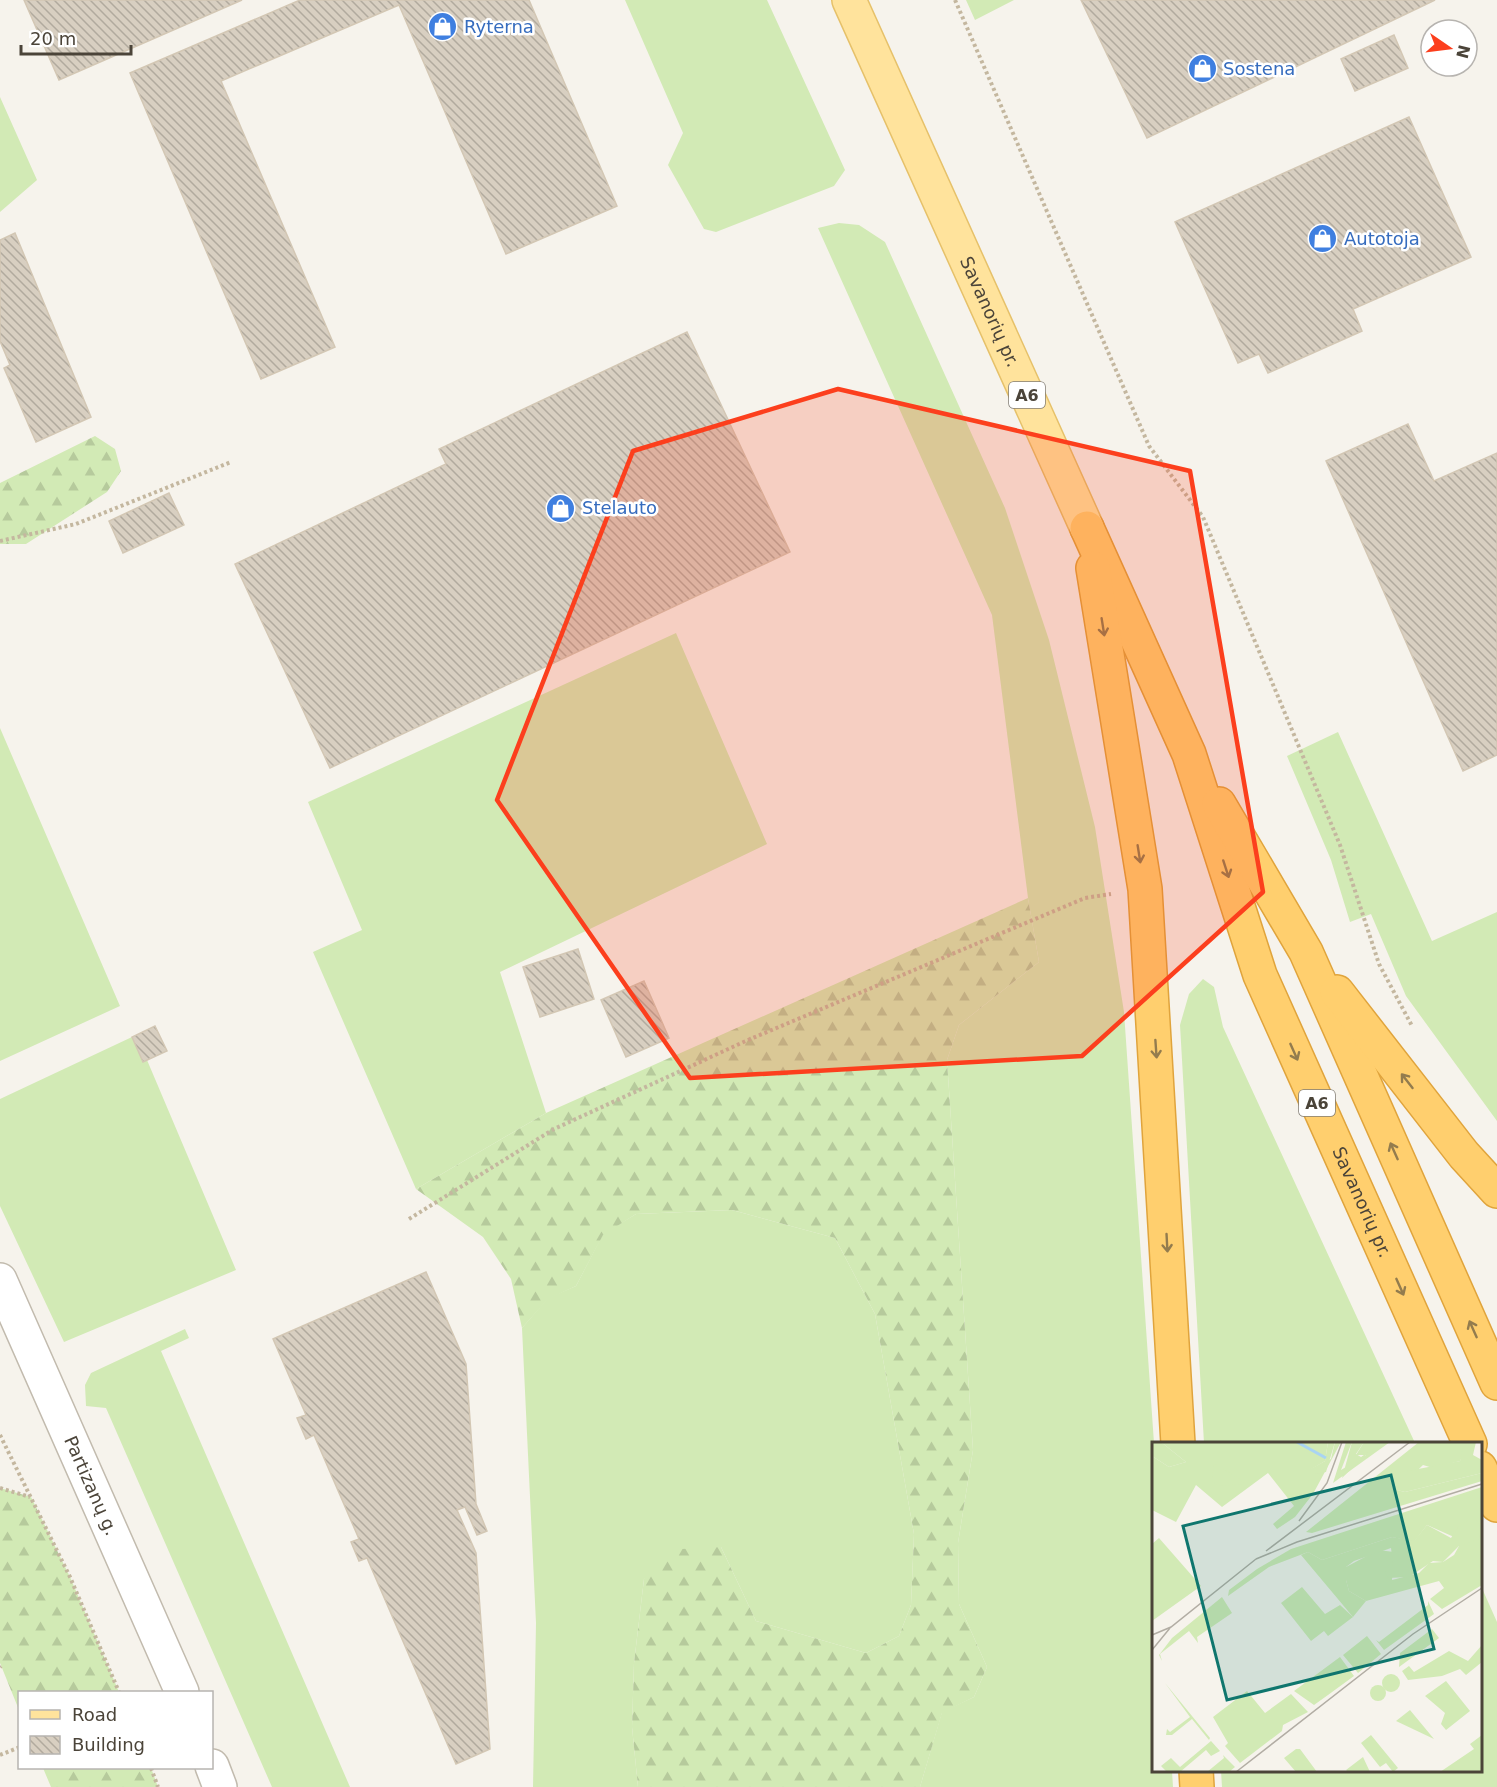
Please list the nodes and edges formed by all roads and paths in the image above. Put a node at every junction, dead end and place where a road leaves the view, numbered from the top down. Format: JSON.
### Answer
{"nodes":[{"id":1,"x":849,"y":0,"type":"edge"},
{"id":2,"x":955,"y":0,"type":"edge"},
{"id":3,"x":231,"y":462,"type":"dead end"},
{"id":4,"x":1087,"y":528,"type":"junction"},
{"id":5,"x":0,"y":541,"type":"edge"},
{"id":6,"x":1189,"y":754,"type":"junction"},
{"id":7,"x":1145,"y":889,"type":"junction"},
{"id":8,"x":1306,"y":952,"type":"junction"},
{"id":9,"x":1414,"y":1031,"type":"dead end"},
{"id":10,"x":1497,"y":1191,"type":"edge"},
{"id":11,"x":409,"y":1219,"type":"dead end"},
{"id":12,"x":0,"y":1280,"type":"edge"},
{"id":13,"x":1497,"y":1383,"type":"edge"},
{"id":14,"x":0,"y":1435,"type":"edge"},
{"id":15,"x":1178,"y":1442,"type":"edge"},
{"id":16,"x":1470,"y":1442,"type":"edge"},
{"id":17,"x":1482,"y":1472,"type":"edge"},
{"id":18,"x":0,"y":1488,"type":"edge"},
{"id":19,"x":31,"y":1497,"type":"junction"},
{"id":20,"x":1497,"y":1505,"type":"edge"},
{"id":21,"x":119,"y":1691,"type":"edge"},
{"id":22,"x":182,"y":1691,"type":"edge"},
{"id":23,"x":18,"y":1748,"type":"edge"},
{"id":24,"x":0,"y":1755,"type":"edge"},
{"id":25,"x":152,"y":1769,"type":"edge"},
{"id":26,"x":213,"y":1769,"type":"edge"},
{"id":27,"x":1196,"y":1772,"type":"edge"},
{"id":28,"x":158,"y":1787,"type":"edge"},
{"id":29,"x":220,"y":1787,"type":"edge"},
{"id":30,"x":1197,"y":1787,"type":"edge"}],
"edges":[{"from":1,"to":4,"type":"main road","name":"Savanorių pr.","number":"A6"},
{"from":2,"to":9,"type":"path"},
{"from":3,"to":5,"type":"path"},
{"from":4,"to":6,"type":"highway","name":"Savanorių pr.","number":"A6"},
{"from":4,"to":7,"type":"highway","one_way":true},
{"from":6,"to":8,"type":"highway","name":"Savanorių pr.","number":"A6"},
{"from":6,"to":16,"type":"highway","name":"Savanorių pr.","number":"A6","one_way":true},
{"from":7,"to":11,"type":"path"},
{"from":7,"to":15,"type":"highway","one_way":true},
{"from":10,"to":8,"type":"highway","one_way":true},
{"from":13,"to":8,"type":"highway","name":"Savanorių pr.","number":"A6","one_way":true},
{"from":12,"to":22,"type":"street","name":"Partizanų g."},
{"from":14,"to":19,"type":"path"},
{"from":17,"to":20,"type":"highway"},
{"from":18,"to":19,"type":"path"},
{"from":19,"to":21,"type":"path"},
{"from":23,"to":24,"type":"path"},
{"from":25,"to":28,"type":"path"},
{"from":26,"to":29,"type":"street"},
{"from":27,"to":30,"type":"highway"}]}
